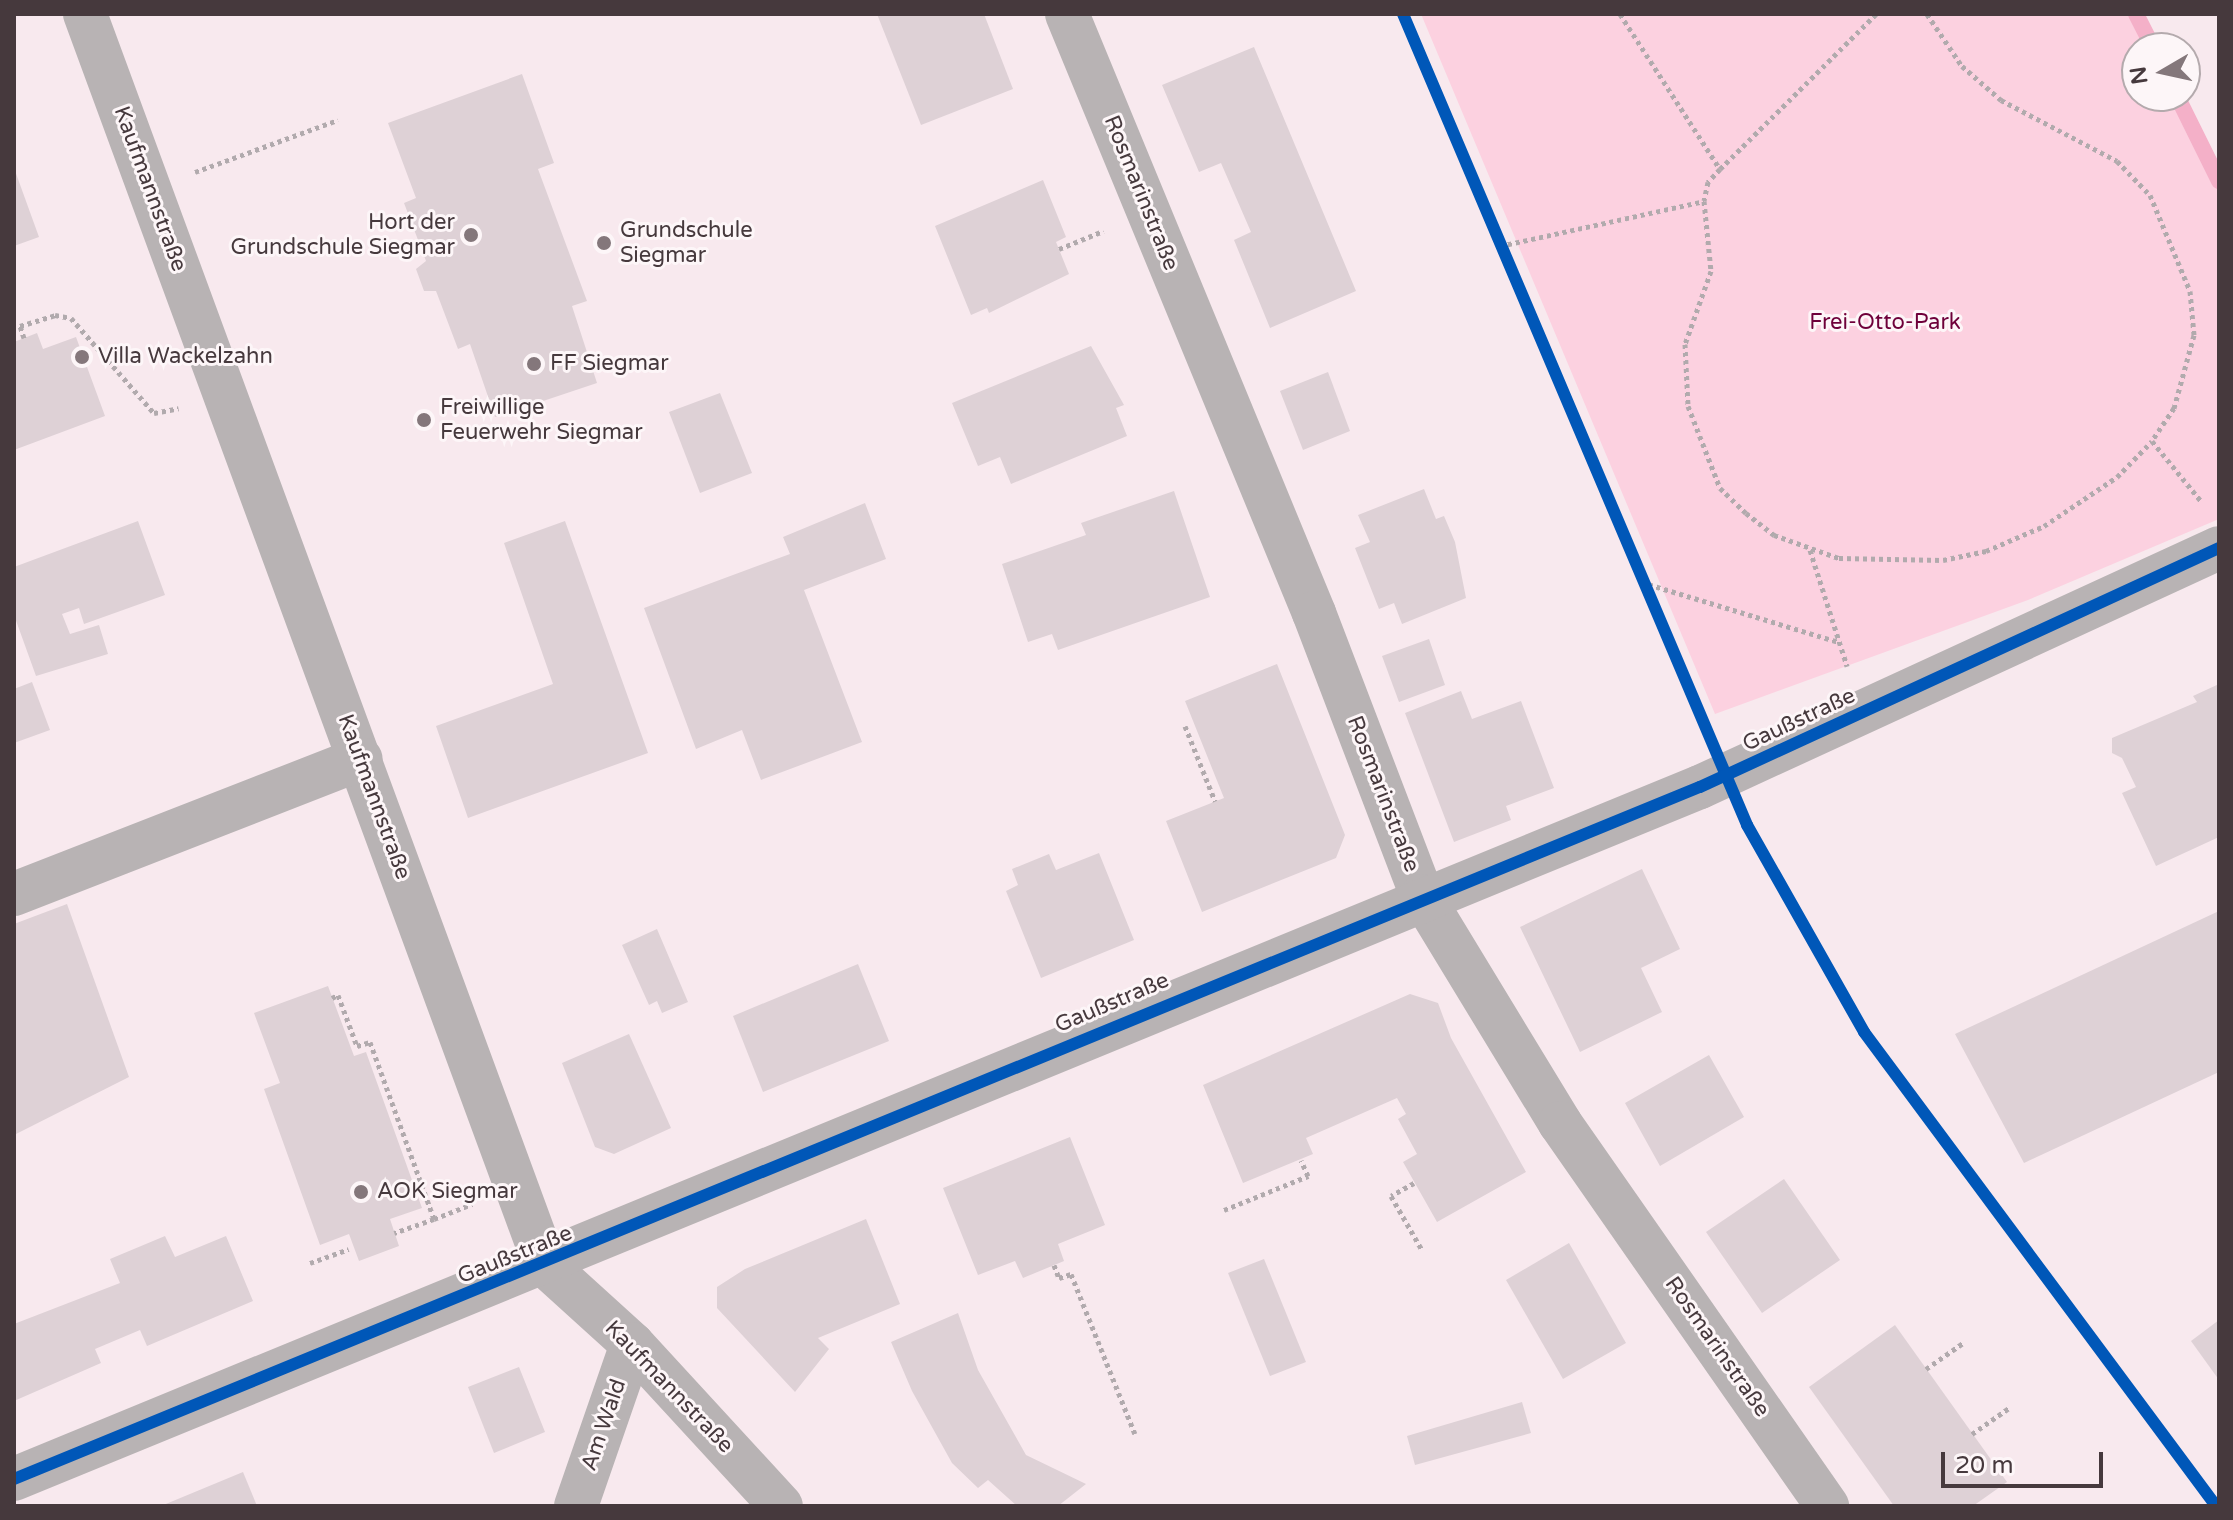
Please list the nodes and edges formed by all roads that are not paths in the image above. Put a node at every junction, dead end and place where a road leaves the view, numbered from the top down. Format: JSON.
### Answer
{"nodes":[{"id":1,"x":85,"y":14,"type":"edge"},
{"id":2,"x":1067,"y":14,"type":"edge"},
{"id":3,"x":2214,"y":529,"type":"edge"},
{"id":4,"x":361,"y":759,"type":"junction"},
{"id":5,"x":14,"y":894,"type":"edge"},
{"id":6,"x":1422,"y":896,"type":"junction"},
{"id":7,"x":545,"y":1265,"type":"junction"},
{"id":8,"x":632,"y":1344,"type":"junction"},
{"id":9,"x":14,"y":1479,"type":"edge"},
{"id":10,"x":576,"y":1506,"type":"edge"},
{"id":11,"x":781,"y":1506,"type":"edge"},
{"id":12,"x":1827,"y":1506,"type":"edge"}],
"edges":[{"from":1,"to":4,"type":"street","name":"Kaufmannstraße"},
{"from":2,"to":6,"type":"street","name":"Rosmarinstraße"},
{"from":3,"to":6,"type":"street","name":"Gaußstraße"},
{"from":4,"to":5,"type":"street"},
{"from":4,"to":7,"type":"street","name":"Kaufmannstraße"},
{"from":6,"to":7,"type":"street","name":"Gaußstraße"},
{"from":6,"to":12,"type":"street","name":"Rosmarinstraße"},
{"from":7,"to":8,"type":"street","name":"Kaufmannstraße"},
{"from":7,"to":9,"type":"street","name":"Gaußstraße"},
{"from":8,"to":10,"type":"street","name":"Am Wald"},
{"from":8,"to":11,"type":"street","name":"Kaufmannstraße"}]}
